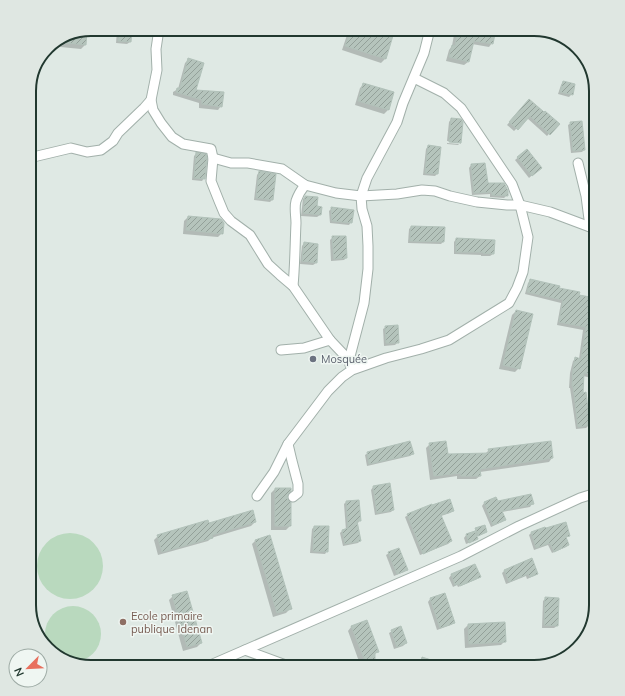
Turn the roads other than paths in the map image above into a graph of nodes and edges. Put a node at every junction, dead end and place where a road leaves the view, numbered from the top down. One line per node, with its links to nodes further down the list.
1 (158, 36): 4 (street)
2 (428, 36): 3 (street)
3 (414, 78): 9 (street); 10 (street)
4 (151, 100): 5 (street); 6 (street)
5 (36, 156)
6 (212, 158): 8 (street); 13 (street)
7 (578, 163): 11 (street)
8 (305, 185): 9 (street); 13 (street)
9 (360, 196): 10 (street); 16 (street)
10 (520, 205): 12 (street); 17 (street)
11 (589, 210)
12 (589, 227)
13 (293, 286): 14 (street)
14 (330, 340): 15 (street); 16 (street)
15 (281, 350)
16 (349, 360): 17 (street)
17 (352, 370): 18 (street)
18 (288, 444): 20 (street); 21 (street)
19 (589, 495): 22 (street)
20 (257, 496)
21 (293, 497)
22 (245, 650): 23 (street); 24 (street)
23 (222, 660)
24 (272, 660)

